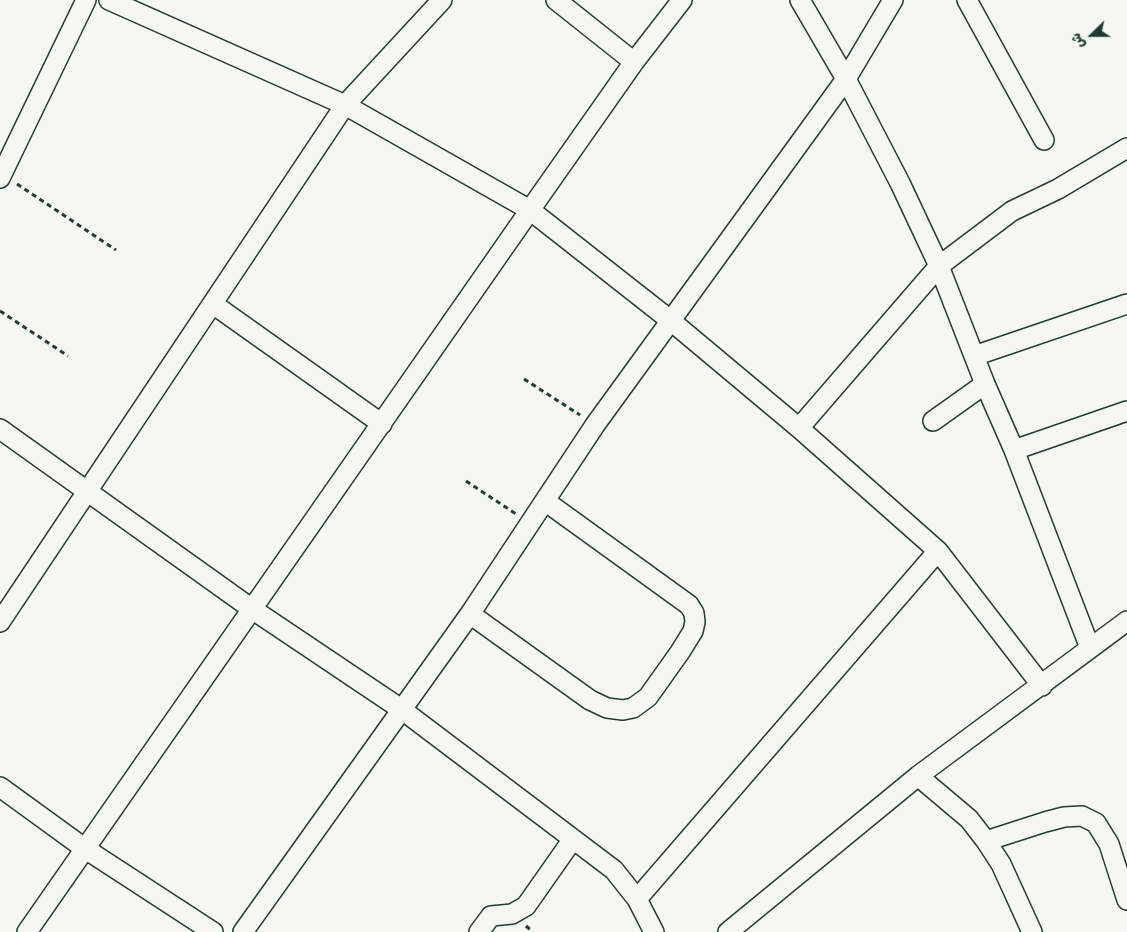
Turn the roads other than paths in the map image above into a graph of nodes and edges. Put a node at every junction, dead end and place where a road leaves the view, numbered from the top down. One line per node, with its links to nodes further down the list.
1 (86, 0): 14 (street)
2 (108, 0): 11 (street)
3 (442, 0): 11 (street)
4 (556, 0): 9 (street)
5 (682, 0): 9 (street)
6 (800, 0): 10 (street)
7 (892, 0): 10 (street)
8 (967, 0): 12 (street)
9 (634, 62): 15 (street)
10 (846, 79): 16 (street); 19 (street)
11 (345, 105): 15 (street); 17 (street)
12 (1044, 140)
13 (1127, 148): 16 (street)
14 (1, 176)
15 (530, 210): 19 (street); 24 (street)
16 (939, 266): 20 (street); 25 (street)
17 (213, 304): 24 (street); 28 (street)
18 (1127, 304): 20 (street)
19 (670, 320): 25 (street); 29 (street)
20 (974, 356): 21 (street)
21 (985, 384): 23 (street); 27 (street)
22 (1127, 410): 27 (street)
23 (933, 421)
24 (382, 424): 31 (street)
25 (799, 428): 30 (street)
26 (0, 429): 28 (street)
27 (1014, 450): 35 (street)
28 (87, 493): 31 (street); 34 (street)
29 (545, 502): 32 (street); 32 (street)
30 (938, 550): 36 (street); 43 (street)
31 (252, 608): 37 (street); 42 (street)
32 (470, 614): 37 (street)
33 (1127, 621): 35 (street)
34 (0, 622)
35 (1090, 648): 36 (street)
36 (1042, 686): 38 (street)
37 (401, 709): 40 (street); 47 (street)
38 (918, 776): 41 (street); 50 (street)
39 (0, 788): 42 (street)
40 (573, 839): 43 (street); 48 (street)
41 (986, 841): 44 (street); 51 (street)
42 (84, 848): 45 (street); 46 (street)
43 (637, 899): 49 (street)
44 (1127, 900)
45 (27, 932)
46 (213, 932)
47 (244, 932)
48 (479, 932)
49 (654, 932)
50 (728, 932)
51 (1032, 932)

